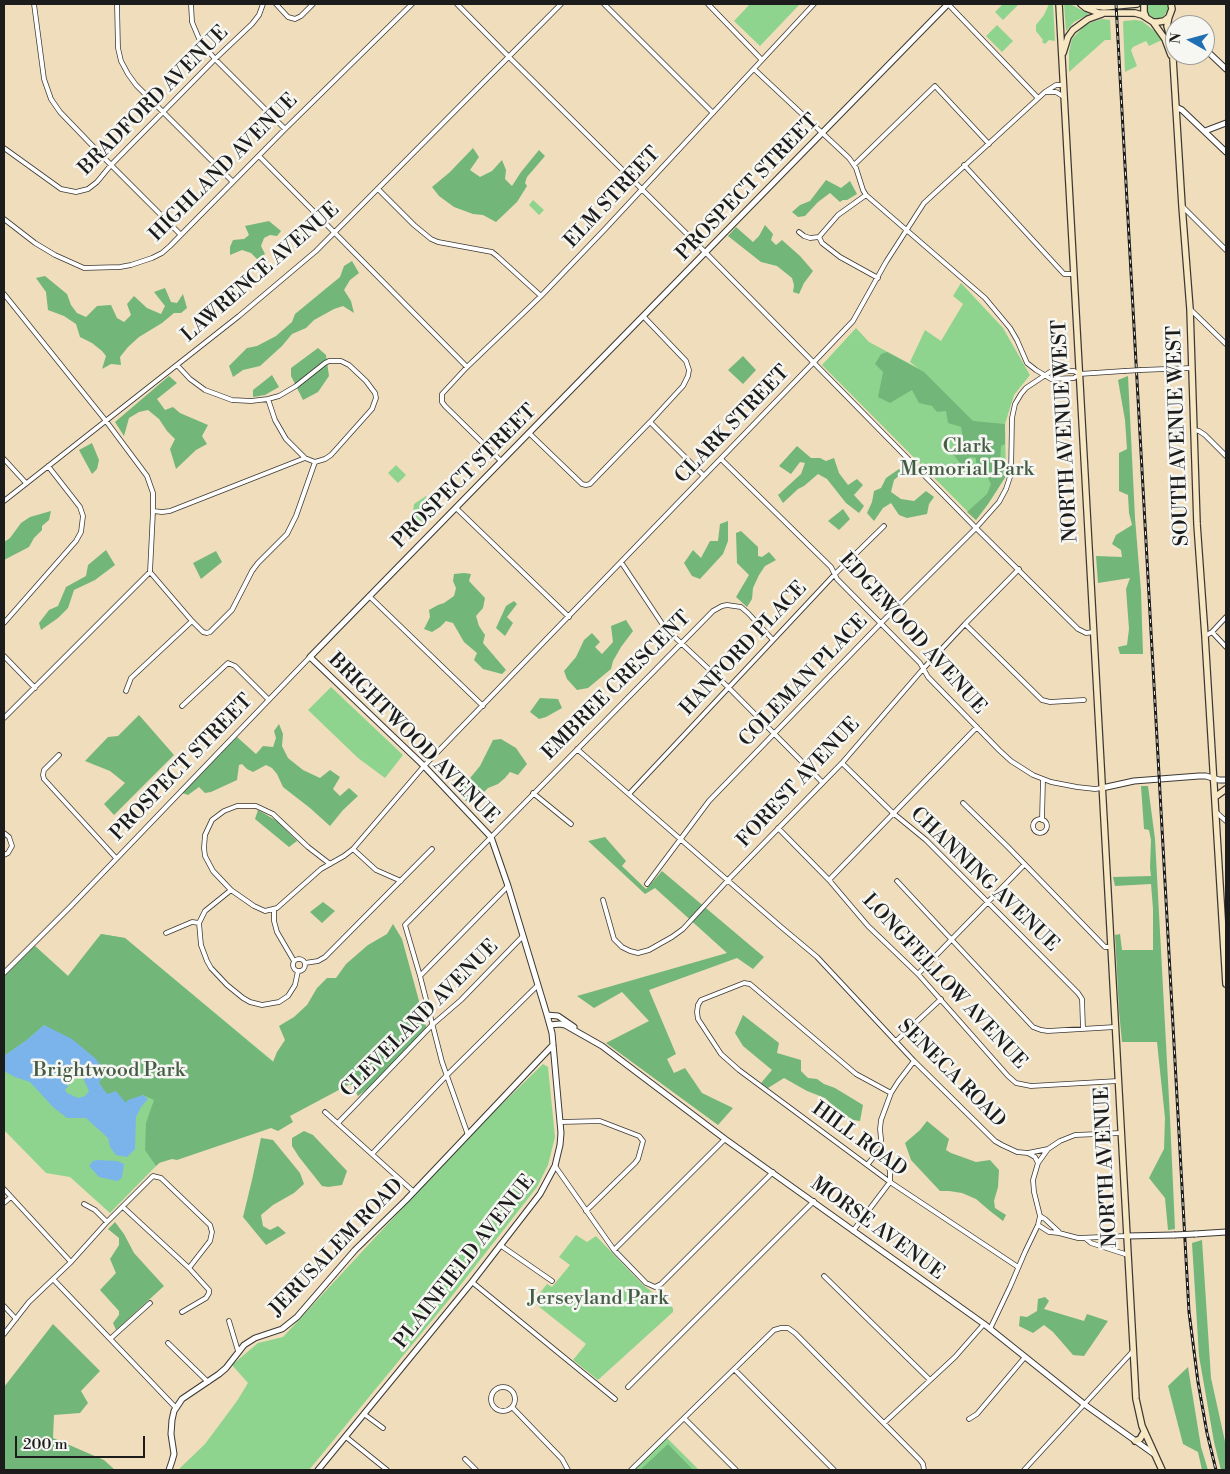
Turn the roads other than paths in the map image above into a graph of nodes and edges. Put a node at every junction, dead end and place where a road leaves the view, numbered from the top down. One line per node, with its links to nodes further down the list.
1 (34, 4): 45 (street)
2 (117, 4): 35 (street)
3 (191, 4): 24 (street)
4 (263, 4): 24 (street, BRADFORD AVENUE)
5 (276, 4): 6 (street)
6 (313, 4)
7 (412, 4): 38 (street, HIGHLAND AVENUE)
8 (457, 4): 22 (street)
9 (561, 4): 22 (street, LAWRENCE AVENUE)
10 (604, 4): 36 (street)
11 (708, 4): 26 (street)
12 (814, 4): 26 (street, ELM STREET)
13 (948, 4): 33 (street); 40 (street, PROSPECT STREET)
14 (1059, 4): 23 (main road, NORTH AVENUE WEST)
15 (1082, 4): 16 (main road); 18 (main road)
16 (1137, 4)
17 (1144, 4): 19 (main road, SOUTH AVENUE WEST)
18 (1105, 13): 19 (main road); 23 (main road)
19 (1150, 20): 20 (main road); 21 (main road, SOUTH AVENUE WEST)
20 (1165, 20)
21 (1165, 39)
22 (508, 56): 49 (street, LAWRENCE AVENUE); 50 (street)
23 (1062, 57): 30 (main road, NORTH AVENUE WEST)
24 (215, 59): 35 (street, BRADFORD AVENUE); 38 (street)
25 (1215, 59): 29 (street)
26 (762, 60): 28 (street, ELM STREET)
27 (1173, 65): 34 (main road, SOUTH AVENUE WEST)
28 (754, 69): 36 (street, ELM STREET); 40 (street)
29 (1226, 69)
30 (1064, 85): 31 (street, CLARK STREET); 32 (main road, NORTH AVENUE WEST)
31 (1045, 92): 32 (street); 33 (street, CLARK STREET)
32 (1064, 97): 61 (main road, NORTH AVENUE WEST)
33 (1038, 98): 41 (street, CLARK STREET)
34 (1176, 107): 39 (street); 52 (main road, SOUTH AVENUE WEST)
35 (163, 112): 45 (street, BRADFORD AVENUE); 48 (street)
36 (713, 113): 50 (street, ELM STREET)
37 (1226, 123): 39 (street)
38 (284, 129): 44 (street, HIGHLAND AVENUE)
39 (1205, 131): 43 (street)
40 (821, 133): 46 (street); 60 (street, PROSPECT STREET)
41 (989, 144): 46 (street); 47 (street, CLARK STREET)
42 (4, 148): 45 (street, BRADFORD AVENUE)
43 (1226, 152)
44 (259, 156): 48 (street, HIGHLAND AVENUE); 55 (street)
45 (111, 165): 57 (street)
46 (854, 165): 51 (street)
47 (964, 165): 54 (street, CLARK STREET); 61 (street)
48 (233, 182): 57 (street, HIGHLAND AVENUE)
49 (378, 189): 55 (street, LAWRENCE AVENUE); 64 (street)
50 (642, 189): 60 (street); 64 (street, ELM STREET)
51 (866, 194): 54 (street); 58 (street)
52 (1182, 206): 59 (street); 65 (main road, SOUTH AVENUE WEST)
53 (4, 220): 57 (street, HIGHLAND AVENUE)
54 (907, 229): 62 (street, CLARK STREET); 73 (street)
55 (335, 232): 69 (street, LAWRENCE AVENUE); 70 (street)
56 (799, 232): 58 (street)
57 (181, 235)
58 (819, 238): 62 (street)
59 (1226, 250)
60 (706, 253): 66 (street, PROSPECT STREET); 68 (street)
61 (1074, 274): 72 (main road, NORTH AVENUE WEST)
62 (878, 278): 68 (street, CLARK STREET)
63 (4, 294): 75 (street)
64 (541, 296): 70 (street, ELM STREET)
65 (1190, 309): 67 (street); 71 (main road, SOUTH AVENUE WEST)
66 (644, 317): 76 (street); 78 (street, PROSPECT STREET)
67 (1225, 340)
68 (813, 363): 82 (street, CLARK STREET); 92 (street)
69 (176, 365): 74 (street); 75 (street, LAWRENCE AVENUE)
70 (467, 367): 83 (street, ELM STREET)
71 (1192, 368): 72 (street, bridge); 77 (main road, SOUTH AVENUE WEST)
72 (1079, 374): 73 (street); 73 (street); 104 (main road, NORTH AVENUE WEST)
73 (1044, 376): 92 (street, COLEMAN PLACE)
74 (268, 399): 80 (street); 84 (street)
75 (106, 421): 85 (street, LAWRENCE AVENUE); 90 (street)
76 (650, 422): 78 (street); 86 (street)
77 (1194, 430): 79 (street); 106 (main road, SOUTH AVENUE WEST)
78 (529, 433): 83 (street, PROSPECT STREET)
79 (1226, 456)
80 (305, 458): 84 (street); 90 (street)
81 (4, 459): 87 (street)
82 (721, 459): 86 (street, CLARK STREET); 96 (street, EDGEWOOD AVENUE)
83 (501, 461): 89 (street, PROSPECT STREET)
84 (315, 462): 100 (street)
85 (48, 466): 87 (street, LAWRENCE AVENUE); 101 (street)
86 (704, 476): 93 (street, CLARK STREET)
87 (26, 483): 88 (street, LAWRENCE AVENUE)
88 (4, 501)
89 (456, 508): 97 (street, PROSPECT STREET); 98 (street)
90 (153, 511): 95 (street)
91 (884, 526): 96 (street, HANFORD PLACE)
92 (976, 528): 94 (street); 102 (street, COLEMAN PLACE)
93 (621, 562): 98 (street, CLARK STREET); 108 (street)
94 (1019, 569): 103 (street, FOREST AVENUE); 104 (street)
95 (150, 572): 100 (street); 113 (street)
96 (835, 574): 102 (street, EDGEWOOD AVENUE); 107 (street, HANFORD PLACE)
97 (369, 596): 111 (street, PROSPECT STREET); 119 (street)
98 (569, 617): 119 (street, CLARK STREET)
99 (1226, 617): 105 (street)
100 (192, 621): 115 (street)
101 (4, 623)
102 (881, 624): 112 (street, EDGEWOOD AVENUE); 122 (street, COLEMAN PLACE)
103 (965, 624): 112 (street, FOREST AVENUE); 117 (street)
104 (1094, 632): 131 (main road, NORTH AVENUE WEST)
105 (1212, 632): 106 (street); 109 (street)
106 (1206, 636): 127 (main road, SOUTH AVENUE WEST)
107 (774, 640): 108 (street, EMBREE CRESCENT); 114 (street, HANFORD PLACE)
108 (680, 642): 114 (street); 123 (street, EMBREE CRESCENT)
109 (1226, 647)
110 (4, 656): 113 (street)
111 (310, 658): 116 (street, PROSPECT STREET); 126 (street, BRIGHTWOOD AVENUE)
112 (924, 669): 121 (street, EDGEWOOD AVENUE); 125 (street, FOREST AVENUE)
113 (35, 688): 120 (street)
114 (729, 688): 122 (street); 134 (street, HANFORD PLACE)
115 (126, 691)
116 (269, 700): 118 (street); 150 (street, PROSPECT STREET)
117 (1084, 700)
118 (182, 706)
119 (483, 706): 126 (street, CLARK STREET)
120 (4, 718)
121 (977, 727): 128 (street, EDGEWOOD AVENUE); 138 (street)
122 (775, 734): 130 (street); 145 (street, COLEMAN PLACE)
123 (577, 749): 133 (street, EMBREE CRESCENT); 134 (street, SENECA ROAD)
124 (60, 755): 150 (street)
125 (842, 763): 130 (street, FOREST AVENUE); 138 (street, CHANNING AVENUE)
126 (424, 766): 144 (street, BRIGHTWOOD AVENUE); 146 (street, CLARK STREET)
127 (1214, 778): 129 (street); 131 (street); 135 (main road, SOUTH AVENUE WEST)
128 (1043, 779): 131 (street, EDGEWOOD AVENUE); 139 (street)
129 (1226, 780)
130 (822, 782): 142 (street, FOREST AVENUE)
131 (1102, 788): 149 (main road, NORTH AVENUE WEST)
132 (1226, 789): 135 (main road)
133 (533, 793): 141 (street); 144 (street, EMBREE CRESCENT)
134 (629, 794): 145 (street, SENECA ROAD)
135 (1216, 797): 137 (main road, SOUTH AVENUE WEST)
136 (962, 803): 152 (street)
137 (1216, 812): 140 (street); 159 (main road, SOUTH AVENUE WEST)
138 (893, 813): 154 (street); 163 (street, CHANNING AVENUE)
139 (1042, 820)
140 (1226, 821)
141 (571, 824)
142 (778, 828): 153 (street, FOREST AVENUE); 154 (street, LONGFELLOW AVENUE)
143 (4, 833): 148 (street)
144 (491, 837): 158 (street, BRIGHTWOOD AVENUE); 176 (street, EMBREE CRESCENT)
145 (681, 839): 153 (street, SENECA ROAD); 157 (street, COLEMAN PLACE)
146 (353, 849): 151 (street, CLARK STREET); 155 (street)
147 (432, 849): 155 (street)
148 (4, 855)
149 (1106, 857): 169 (main road, NORTH AVENUE)
150 (116, 858): 174 (street, PROSPECT STREET)
151 (330, 864): 160 (street); 164 (street, CLARK STREET)
152 (1024, 864): 163 (street); 169 (street)
153 (728, 880): 162 (street, FOREST AVENUE); 186 (street, SENECA ROAD)
154 (829, 880): 175 (street, LONGFELLOW AVENUE)
155 (401, 881): 172 (street)
156 (897, 881): 168 (street)
157 (647, 884)
158 (508, 886): 167 (street, BRIGHTWOOD AVENUE); 176 (street)
159 (1220, 886): 161 (street); 171 (main road, SOUTH AVENUE WEST)
160 (231, 890): 164 (street); 165 (street)
161 (1226, 891)
162 (603, 900)
163 (988, 902): 168 (street); 184 (street, CHANNING AVENUE)
164 (274, 910): 170 (street)
165 (199, 923): 166 (street); 173 (street)
166 (166, 933)
167 (523, 936): 178 (street, BRIGHTWOOD AVENUE); 181 (street, CLEVELAND AVENUE)
168 (952, 940): 175 (street); 184 (street)
169 (1111, 947): 183 (main road, NORTH AVENUE)
170 (294, 961): 172 (street); 173 (street)
171 (1226, 961): 177 (main road, SOUTH AVENUE WEST)
172 (305, 963): 173 (street)
173 (298, 971)
174 (4, 973)
175 (918, 974): 179 (street, LONGFELLOW AVENUE)
176 (420, 976): 181 (street)
177 (1226, 984)
178 (538, 985): 180 (street, BRIGHTWOOD AVENUE); 189 (street)
179 (940, 999): 186 (street); 190 (street, LONGFELLOW AVENUE)
180 (547, 1015): 182 (street, PLAINFIELD AVENUE); 185 (street, MORSE AVENUE)
181 (432, 1025): 189 (street); 194 (street, CLEVELAND AVENUE)
182 (550, 1025): 185 (street, MORSE AVENUE); 187 (street, PLAINFIELD AVENUE)
183 (1115, 1027): 184 (street); 190 (main road, NORTH AVENUE)
184 (1083, 1029)
185 (580, 1033): 197 (street, MORSE AVENUE)
186 (896, 1042): 188 (street, SENECA ROAD)
187 (553, 1046): 193 (street, PLAINFIELD AVENUE); 196 (street, JERUSALEM ROAD)
188 (914, 1061): 191 (street); 200 (street, SENECA ROAD)
189 (446, 1076): 196 (street); 201 (street)
190 (1118, 1081): 195 (main road, NORTH AVENUE)
191 (891, 1093): 199 (street); 203 (street, HILL ROAD)
192 (325, 1112): 194 (street)
193 (561, 1122): 204 (street, PLAINFIELD AVENUE); 214 (street)
194 (338, 1124): 201 (street)
195 (1121, 1133): 198 (street, SENECA ROAD); 221 (main road, NORTH AVENUE)
196 (468, 1135): 208 (street, JERUSALEM ROAD)
197 (725, 1139): 205 (street, MORSE AVENUE); 224 (street)
198 (1048, 1149): 200 (street, SENECA ROAD); 202 (street)
199 (882, 1150): 203 (street); 206 (street)
200 (1028, 1153): 202 (street)
201 (372, 1154): 208 (street)
202 (1038, 1162): 215 (street)
203 (867, 1164): 206 (street, HILL ROAD)
204 (555, 1166): 214 (street); 223 (street, PLAINFIELD AVENUE)
205 (773, 1172): 210 (street, MORSE AVENUE); 224 (street)
206 (890, 1182): 218 (street); 227 (street, HILL ROAD)
207 (4, 1189): 209 (street)
208 (414, 1192): 243 (street, JERUSALEM ROAD)
209 (11, 1197): 211 (street); 226 (street)
210 (814, 1201): 218 (street, MORSE AVENUE); 249 (street)
211 (4, 1203)
212 (84, 1204): 216 (street)
213 (123, 1207): 216 (street); 228 (street); 228 (street)
214 (586, 1211): 224 (street)
215 (1040, 1216): 217 (street); 220 (street)
216 (107, 1222): 226 (street)
217 (1038, 1225): 220 (street); 227 (street)
218 (853, 1231): 238 (street, MORSE AVENUE)
219 (1226, 1232): 221 (street, bridge)
220 (1059, 1233): 222 (street)
221 (1127, 1236): 222 (street); 225 (main road, NORTH AVENUE)
222 (1085, 1238): 225 (street)
223 (500, 1245): 231 (street); 232 (street, PLAINFIELD AVENUE)
224 (614, 1250)
225 (1128, 1255): 244 (main road, NORTH AVENUE)
226 (71, 1262): 230 (street)
227 (1018, 1267): 239 (street)
228 (189, 1268): 235 (street)
229 (824, 1276): 247 (street)
230 (53, 1279): 236 (street); 241 (street)
231 (552, 1281)
232 (472, 1282): 250 (street); 254 (street, PLAINFIELD AVENUE)
233 (150, 1303): 241 (street)
234 (4, 1306): 236 (street)
235 (182, 1312)
236 (16, 1319): 240 (street)
237 (229, 1321): 243 (street)
238 (984, 1324): 239 (street, MORSE AVENUE); 247 (street)
239 (990, 1329): 245 (street, MORSE AVENUE)
240 (4, 1334)
241 (110, 1339): 253 (street)
242 (168, 1344): 248 (street)
243 (238, 1351): 248 (street, JERUSALEM ROAD)
244 (1133, 1351): 251 (street); 259 (main road, NORTH AVENUE)
245 (1025, 1358): 251 (street, MORSE AVENUE); 256 (street)
246 (734, 1369): 255 (street); 257 (street); 264 (street)
247 (930, 1380): 257 (street)
248 (208, 1382): 253 (street, JERUSALEM ROAD)
249 (628, 1387)
250 (615, 1399)
251 (1084, 1404): 261 (street, MORSE AVENUE); 275 (street)
252 (512, 1407): 252 (street); 269 (street)
253 (176, 1408): 265 (street)
254 (364, 1414): 258 (street); 260 (street, PLAINFIELD AVENUE)
255 (684, 1418): 270 (street); 271 (street)
256 (969, 1419)
257 (884, 1423): 274 (street)
258 (383, 1428)
259 (1144, 1432): 261 (main road); 262 (main road, NORTH AVENUE)
260 (346, 1437): 266 (street, PLAINFIELD AVENUE); 267 (street)
261 (1135, 1441): 262 (street, MORSE AVENUE)
262 (1154, 1454): 276 (main road, NORTH AVENUE)
263 (465, 1459): 268 (street)
264 (830, 1466): 272 (street); 273 (street)
265 (168, 1470)
266 (318, 1470)
267 (387, 1470)
268 (476, 1470)
269 (568, 1470)
270 (631, 1470)
271 (736, 1470)
272 (825, 1470)
273 (834, 1470)
274 (924, 1470)
275 (1024, 1470)
276 (1162, 1470)

